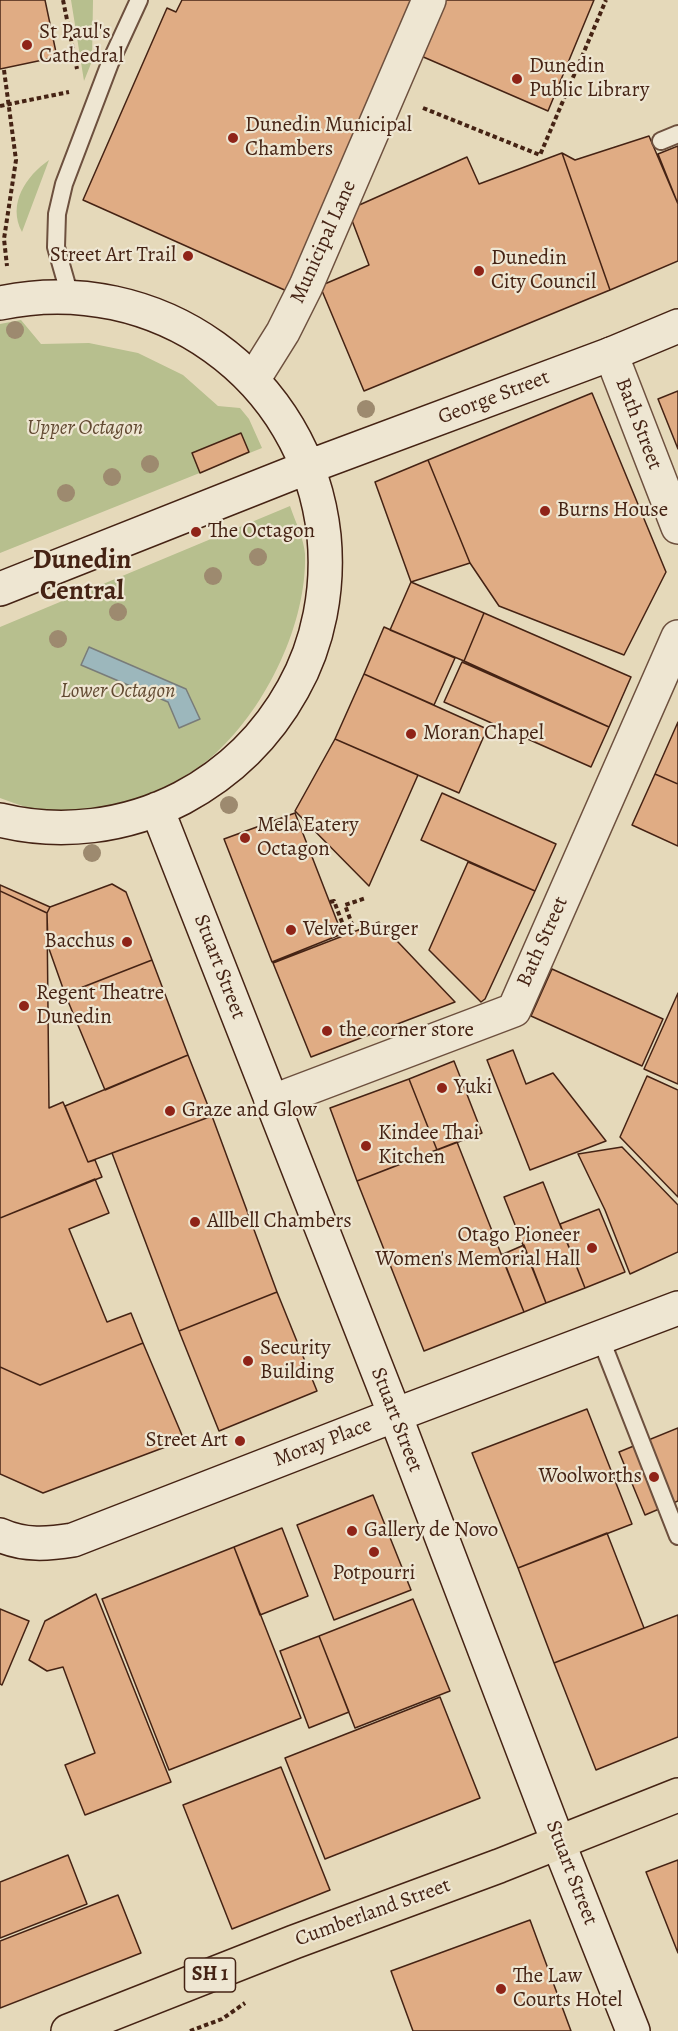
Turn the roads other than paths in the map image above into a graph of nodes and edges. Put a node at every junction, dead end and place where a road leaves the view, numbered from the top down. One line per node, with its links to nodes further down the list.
1 (139, 0): 5 (lane)
2 (429, 0): 9 (main road, Municipal Lane)
3 (678, 134): 4 (lane)
4 (661, 141)
5 (70, 297): 6 (main road); 9 (main road)
6 (6, 302)
7 (678, 326): 8 (main road, George Street)
8 (611, 354): 10 (main road, George Street); 11 (main road, Bath Street)
9 (253, 380): 10 (main road)
10 (308, 467): 12 (main road); 14 (main road)
11 (678, 527)
12 (0, 589)
13 (678, 637): 16 (main road, Bath Street)
14 (157, 809): 15 (main road); 16 (main road, Stuart Street)
15 (0, 820)
16 (271, 1102): 19 (main road, Stuart Street)
17 (678, 1308): 18 (main road, Moray Place)
18 (600, 1337): 19 (main road, Moray Place); 21 (lane)
19 (395, 1415): 20 (main road, Moray Place); 23 (main road, Stuart Street)
20 (0, 1535)
21 (678, 1536)
22 (678, 1795): 23 (highway, Cumberland Street / SH 1)
23 (558, 1842): 24 (highway, Cumberland Street / SH 1); 25 (main road, Stuart Street)
24 (68, 2031)
25 (633, 2031)

